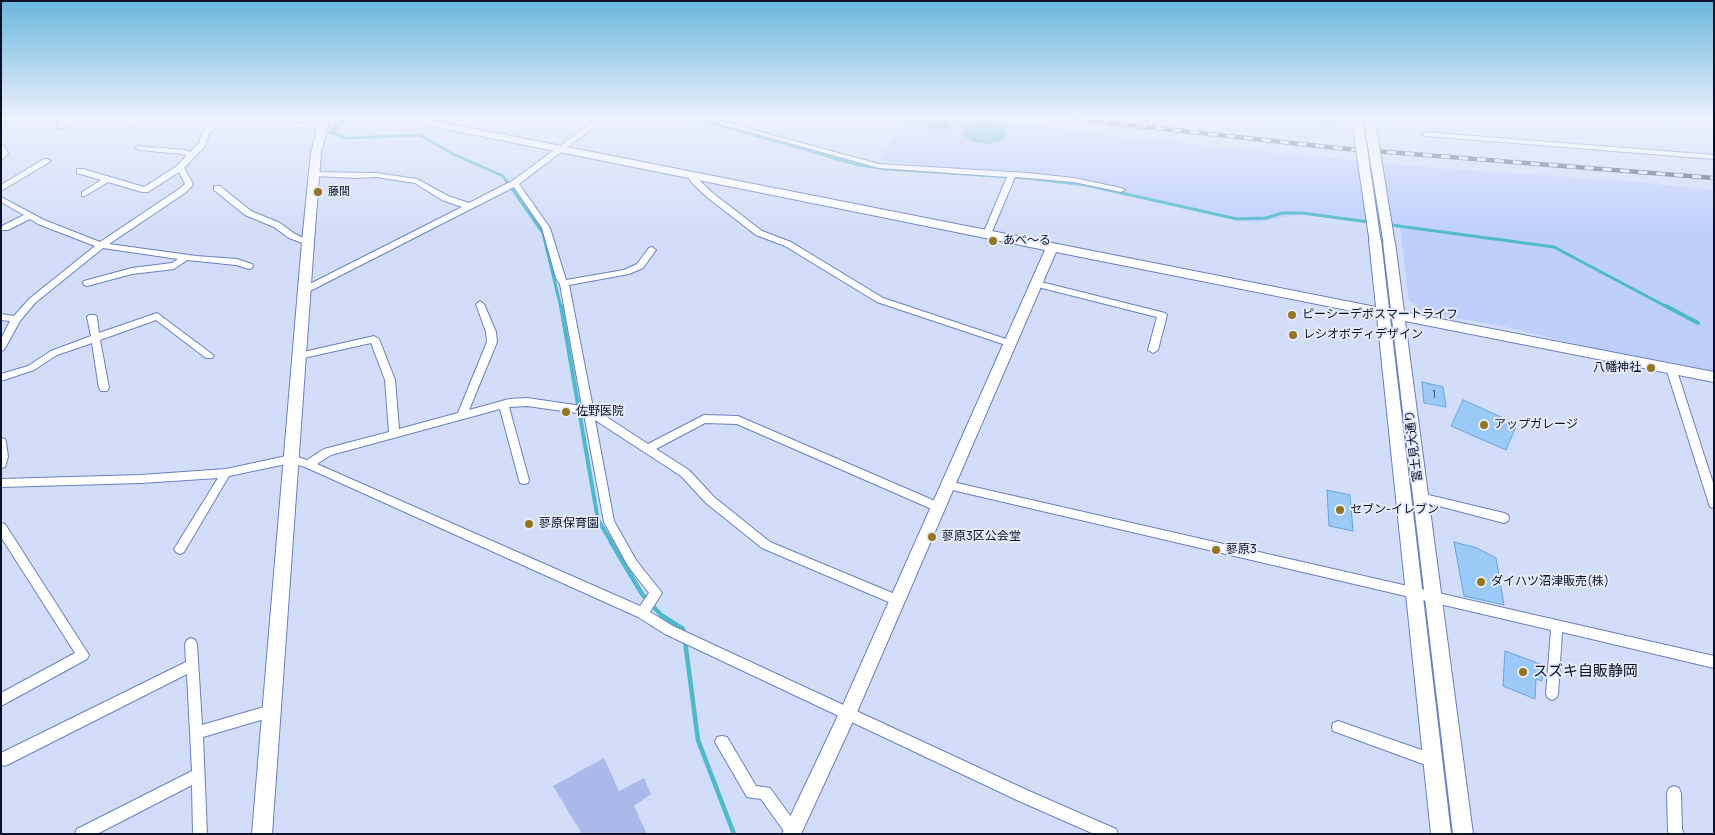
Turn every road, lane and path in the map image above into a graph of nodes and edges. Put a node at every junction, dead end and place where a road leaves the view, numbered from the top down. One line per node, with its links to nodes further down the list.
1 (191, 157): 9 (street)
2 (317, 157): 11 (street)
3 (549, 157): 15 (street)
4 (600, 157): 12 (street)
5 (846, 157): 13 (street)
6 (1364, 157): 25 (street, 富士見大通り, bridge)
7 (1373, 157): 25 (street, 富士見大通り, bridge)
8 (47, 161): 17 (street)
9 (180, 168): 14 (street); 27 (street)
10 (80, 171): 14 (street)
11 (314, 174): 21 (street); 26 (street)
12 (692, 175): 24 (street); 43 (street)
13 (1012, 175): 18 (street); 24 (street)
14 (107, 179): 19 (street)
15 (512, 185): 21 (street); 33 (street)
16 (217, 188): 26 (street)
17 (1, 189)
18 (1121, 190)
19 (85, 194)
20 (1, 199): 22 (street)
21 (468, 206): 35 (street)
22 (29, 216): 23 (street); 27 (street)
23 (6, 228)
24 (987, 234): 28 (street)
25 (1382, 241): 37 (street, 富士見大通り); 38 (street, 富士見大通り)
26 (308, 242): 35 (street)
27 (101, 245): 30 (street); 41 (street)
28 (1052, 248): 34 (street); 37 (street)
29 (652, 250): 33 (street)
30 (186, 257): 31 (street); 32 (street)
31 (249, 266)
32 (87, 283)
33 (564, 283): 53 (street)
34 (1037, 284): 43 (street); 45 (street)
35 (304, 290): 47 (street)
36 (480, 304): 54 (street)
37 (1382, 311): 38 (street); 72 (street, 富士見大通り)
38 (1399, 315): 48 (street); 66 (street, 富士見大通り)
39 (92, 317): 42 (street)
40 (1, 318): 41 (street)
41 (16, 320): 44 (street)
42 (96, 338): 46 (street); 50 (street); 51 (street)
43 (1009, 344): 65 (street)
44 (1, 348)
45 (1154, 350)
46 (209, 356)
47 (299, 356): 55 (street); 58 (street)
48 (1671, 368): 49 (street); 62 (street)
49 (1714, 377)
50 (1, 378)
51 (104, 388)
52 (504, 405): 53 (street); 54 (street); 63 (street)
53 (588, 412): 57 (street); 75 (street)
54 (461, 417): 55 (street)
55 (394, 435): 60 (street)
56 (1, 442): 59 (street)
57 (648, 449): 68 (street); 74 (street)
58 (291, 459): 60 (street); 61 (street); 82 (street)
59 (1, 464)
60 (308, 464): 75 (street)
61 (226, 473): 64 (street); 71 (street)
62 (1709, 475): 67 (street)
63 (524, 480)
64 (1, 483)
65 (948, 485): 68 (street); 72 (street)
66 (1420, 497): 69 (street); 73 (street, 富士見大通り)
67 (1714, 504)
68 (938, 507): 74 (street)
69 (1504, 518)
70 (1, 526): 81 (street)
71 (180, 549)
72 (1414, 592): 73 (street); 88 (street, 富士見大通り)
73 (1434, 597): 76 (street); 97 (street, 富士見大通り)
74 (898, 601): 83 (street)
75 (642, 613): 83 (street)
76 (1557, 625): 78 (street); 80 (street)
77 (191, 644): 79 (street)
78 (1714, 662)
79 (191, 666): 85 (street); 87 (street)
80 (1552, 694)
81 (1, 700)
82 (272, 711): 85 (street); 94 (street)
83 (848, 713): 91 (street); 95 (street)
84 (1338, 727): 88 (street)
85 (196, 733): 89 (street)
86 (722, 742): 91 (street)
87 (4, 759)
88 (1434, 762): 96 (street, 富士見大通り)
89 (199, 775): 92 (street); 93 (street)
90 (1674, 794): 98 (street)
91 (792, 832)
92 (82, 834)
93 (200, 834)
94 (262, 834)
95 (1111, 834)
96 (1441, 834)
97 (1463, 834)
98 (1677, 834)

